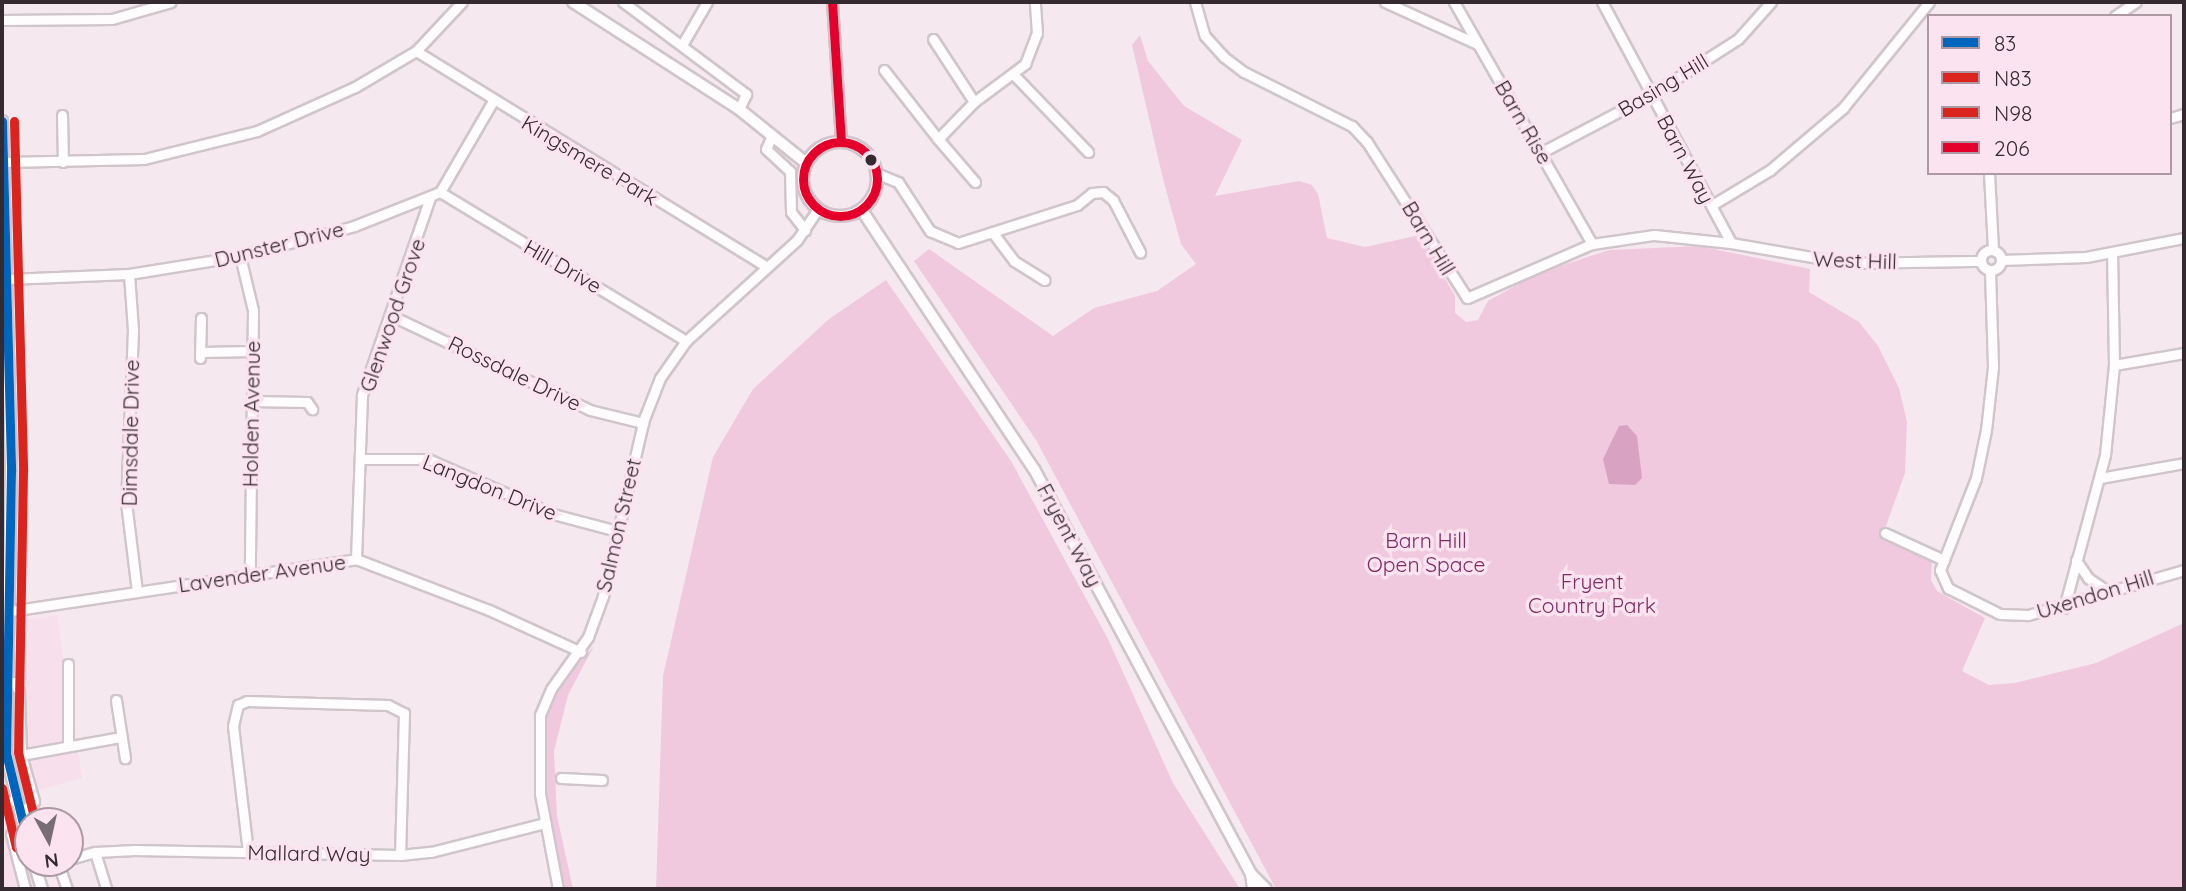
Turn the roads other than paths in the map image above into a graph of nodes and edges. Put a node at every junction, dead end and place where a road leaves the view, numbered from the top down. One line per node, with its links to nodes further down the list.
1 (171, 2): 16 (street)
2 (462, 2): 20 (street)
3 (573, 2): 26 (main road)
4 (622, 2): 19 (street)
5 (707, 2): 19 (street)
6 (832, 2): 31 (street)
7 (1035, 2): 22 (street)
8 (1195, 2): 50 (street, Barn Hill)
9 (1385, 2): 18 (street)
10 (1454, 2): 18 (street, Barn Rise)
11 (1602, 2): 23 (street, Barn Way)
12 (1771, 2): 23 (street, Basing Hill)
13 (1928, 2): 42 (street)
14 (2136, 2): 15 (street)
15 (2118, 14)
16 (2, 20)
17 (933, 39): 25 (street)
18 (1479, 44): 33 (street, Barn Rise)
19 (682, 45): 26 (street)
20 (416, 51): 24 (street, Kingsmere Park); 35 (street)
21 (884, 70): 30 (street)
22 (1014, 75): 25 (street); 32 (street)
23 (1651, 94): 33 (street, Basing Hill); 42 (street, Barn Way)
24 (493, 101): 40 (street); 57 (street, Kingsmere Park)
25 (974, 102): 30 (street)
26 (739, 109): 29 (main road)
27 (62, 115): 35 (street)
28 (2, 121): 34 (main road)
29 (772, 136): 36 (main road); 46 (street)
30 (938, 139): 39 (street)
31 (841, 141): 36 (main road); 37 (main road)
32 (1088, 152)
33 (1542, 152): 50 (street, Barn Rise)
34 (5, 162): 35 (street); 45 (main road)
35 (63, 162)
36 (805, 162): 43 (main road)
37 (878, 174): 44 (main road); 47 (street)
38 (1989, 175): 51 (street)
39 (975, 182)
40 (440, 192): 41 (street, Dunster Drive); 64 (street, Hill Drive)
41 (430, 197): 54 (street, Dunster Drive); 62 (street, Glenwood Grove)
42 (1712, 205): 49 (street, Barn Way)
43 (817, 210): 44 (main road); 46 (street, Salmon Street)
44 (863, 212): 106 (main road, Fryent Way)
45 (4, 218): 60 (main road)
46 (805, 230): 57 (street, Salmon Street)
47 (993, 233): 52 (street); 61 (street)
48 (2184, 238): 53 (street)
49 (1731, 243): 50 (street, Barn Hill); 56 (street, West Hill)
50 (1592, 244)
51 (1993, 250): 55 (street); 56 (street)
52 (1140, 252)
53 (2112, 253): 55 (street); 68 (street)
54 (240, 256): 59 (street, Dunster Drive); 66 (street, Holden Avenue)
55 (2002, 260): 58 (street)
56 (1981, 261): 58 (street)
57 (767, 267): 64 (street, Salmon Street)
58 (1990, 271): 79 (street)
59 (129, 274): 60 (street, Dunster Drive); 82 (street, Dimsdale Drive)
60 (8, 279): 65 (main road)
61 (1044, 280)
62 (390, 315): 71 (street, Rossdale Drive); 72 (street, Glenwood Grove)
63 (201, 318): 66 (street)
64 (686, 341): 71 (street, Salmon Street)
65 (6, 346): 85 (main road)
66 (252, 351): 69 (street, Holden Avenue)
67 (2184, 353): 68 (street)
68 (2114, 365): 74 (street)
69 (251, 401): 70 (street); 81 (street, Holden Avenue)
70 (312, 409)
71 (643, 423): 75 (street, Salmon Street)
72 (362, 459): 75 (street, Langdon Drive); 77 (street, Glenwood Grove)
73 (2184, 463): 74 (street)
74 (2100, 478): 78 (street)
75 (617, 531): 86 (street, Salmon Street)
76 (1885, 533): 79 (street)
77 (356, 559): 81 (street, Lavender Avenue); 86 (street, Lavender Avenue)
78 (2076, 560): 83 (street); 84 (street)
79 (1942, 565): 84 (street, Uxendon Hill)
80 (2184, 570): 83 (street, Uxendon Hill)
81 (250, 573): 82 (street, Lavender Avenue)
82 (137, 591): 85 (street, Lavender Avenue)
83 (2109, 593): 84 (street, Uxendon Hill)
84 (2064, 608)
85 (10, 611): 88 (main road)
86 (581, 652): 100 (street, Salmon Street)
87 (68, 664): 91 (street)
88 (7, 682): 92 (street); 96 (main road)
89 (116, 700): 90 (street)
90 (121, 737): 91 (street); 93 (street)
91 (68, 746): 92 (street)
92 (21, 755): 99 (street)
93 (125, 758)
94 (561, 778): 95 (street)
95 (603, 780)
96 (14, 800): 97 (street); 98 (main road)
97 (2, 803)
98 (17, 807)
99 (28, 807)
100 (545, 823): 105 (street, Mallard Way); 109 (street, Salmon Street)
101 (11, 834): 107 (street)
102 (94, 852): 103 (street, Mallard Way); 104 (street, Mallard Way); 108 (street)
103 (248, 852): 105 (street, Mallard Way); 105 (street)
104 (84, 855)
105 (400, 855)
106 (1251, 874): 110 (main road, Fryent Way); 111 (main road, Fryent Way)
107 (25, 889)
108 (106, 889)
109 (558, 889)
110 (1253, 889)
111 (1266, 889)

